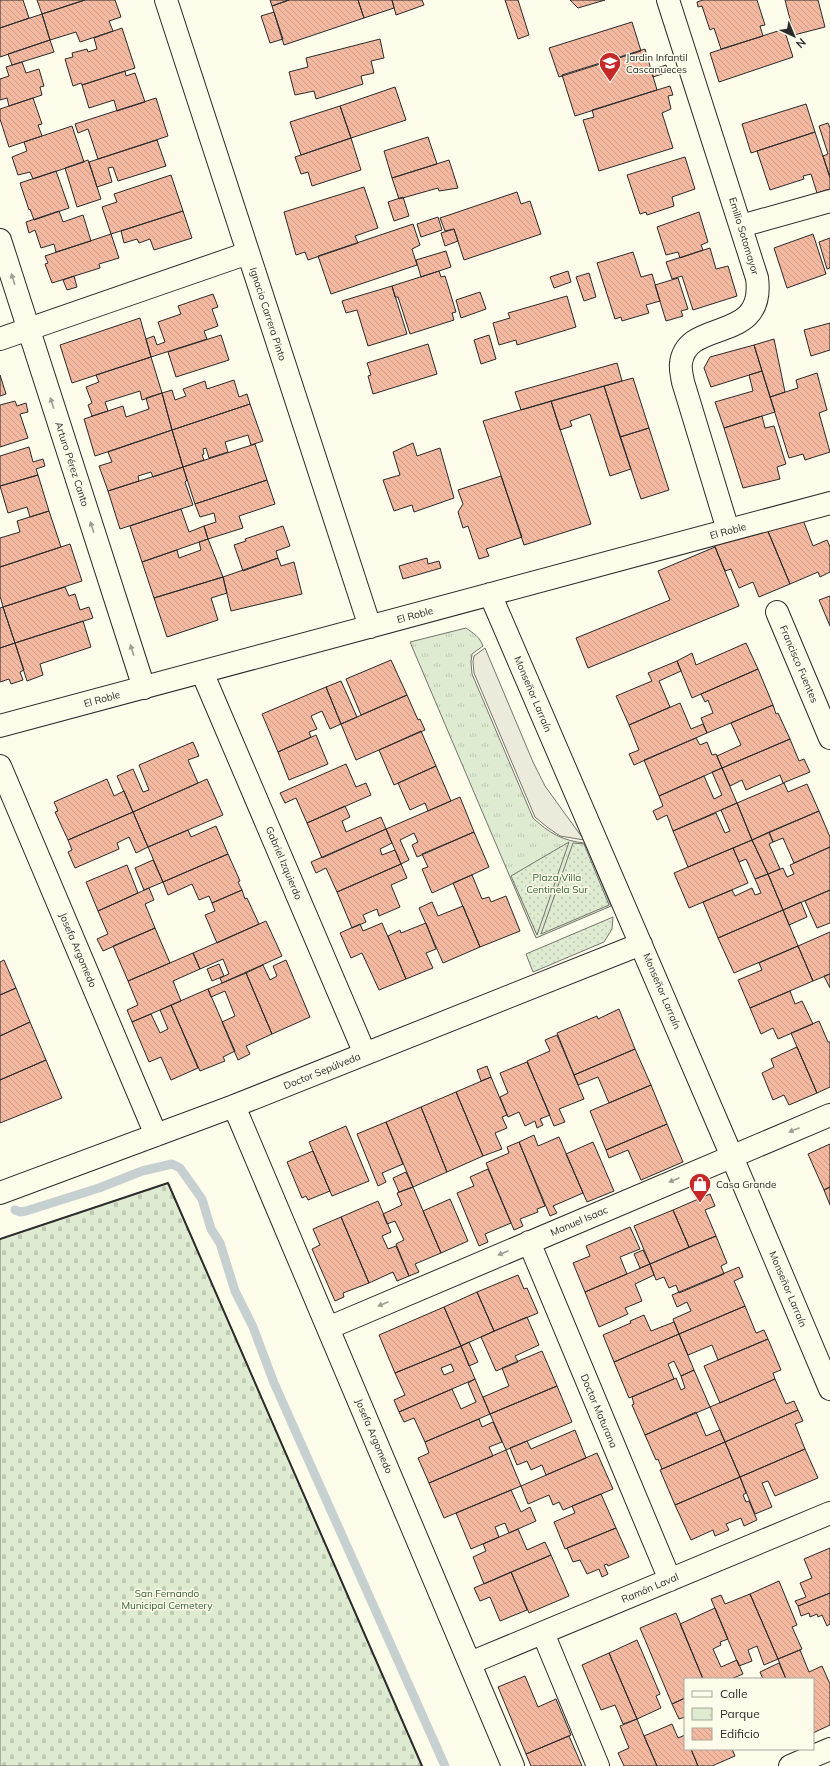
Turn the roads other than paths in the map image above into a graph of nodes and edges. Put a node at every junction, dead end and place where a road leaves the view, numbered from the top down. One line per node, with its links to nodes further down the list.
1 (166, 0): 6 (street, Ignacio Carrera Pinto)
2 (668, 0): 4 (street, Emilio Sotomayor)
3 (830, 202): 4 (street)
4 (741, 226): 10 (street, Emilio Sotomayor)
5 (0, 240): 7 (street, Arturo Pérez Canto, one-way to 5)
6 (248, 253): 7 (street); 13 (street, Ignacio Carrera Pinto)
7 (29, 330): 8 (street); 15 (street, Arturo Pérez Canto, one-way to 7)
8 (0, 339)
9 (830, 503): 10 (street, El Roble)
10 (728, 530): 11 (street, El Roble)
11 (490, 594): 13 (street, El Roble); 19 (street, Monseñor Larraín)
12 (777, 612): 17 (street, Francisco Fuentes)
13 (370, 627): 14 (street, El Roble)
14 (202, 672): 15 (street, El Roble); 20 (street, Gabriel Izquierdo)
15 (144, 688): 16 (street, El Roble)
16 (0, 726)
17 (830, 738)
18 (0, 766): 23 (street, Josefa Argomedo)
19 (641, 944): 20 (street, Doctor Sepúlveda); 24 (street, Monseñor Larraín)
20 (365, 1054): 21 (street, Doctor Sepúlveda)
21 (234, 1106): 23 (street, Doctor Sepúlveda); 27 (street, Josefa Argomedo)
22 (830, 1115): 24 (street, Manuel Isaac, one-way to 24)
23 (156, 1135): 25 (street, Doctor Sepúlveda)
24 (732, 1156): 26 (street, Manuel Isaac, one-way to 26); 28 (street, Monseñor Larraín)
25 (0, 1193)
26 (529, 1242): 27 (street, Manuel Isaac, one-way to 27); 30 (street, Doctor Maturana)
27 (328, 1328): 32 (street, Josefa Argomedo)
28 (830, 1389)
29 (830, 1513): 30 (street, Ramón Laval)
30 (670, 1580): 31 (street, Ramón Laval)
31 (543, 1633): 32 (street, Ramón Laval); 35 (street)
32 (470, 1663): 34 (street, Josefa Argomedo)
33 (830, 1749): 36 (street)
34 (513, 1766)
35 (598, 1766)
36 (790, 1766)

